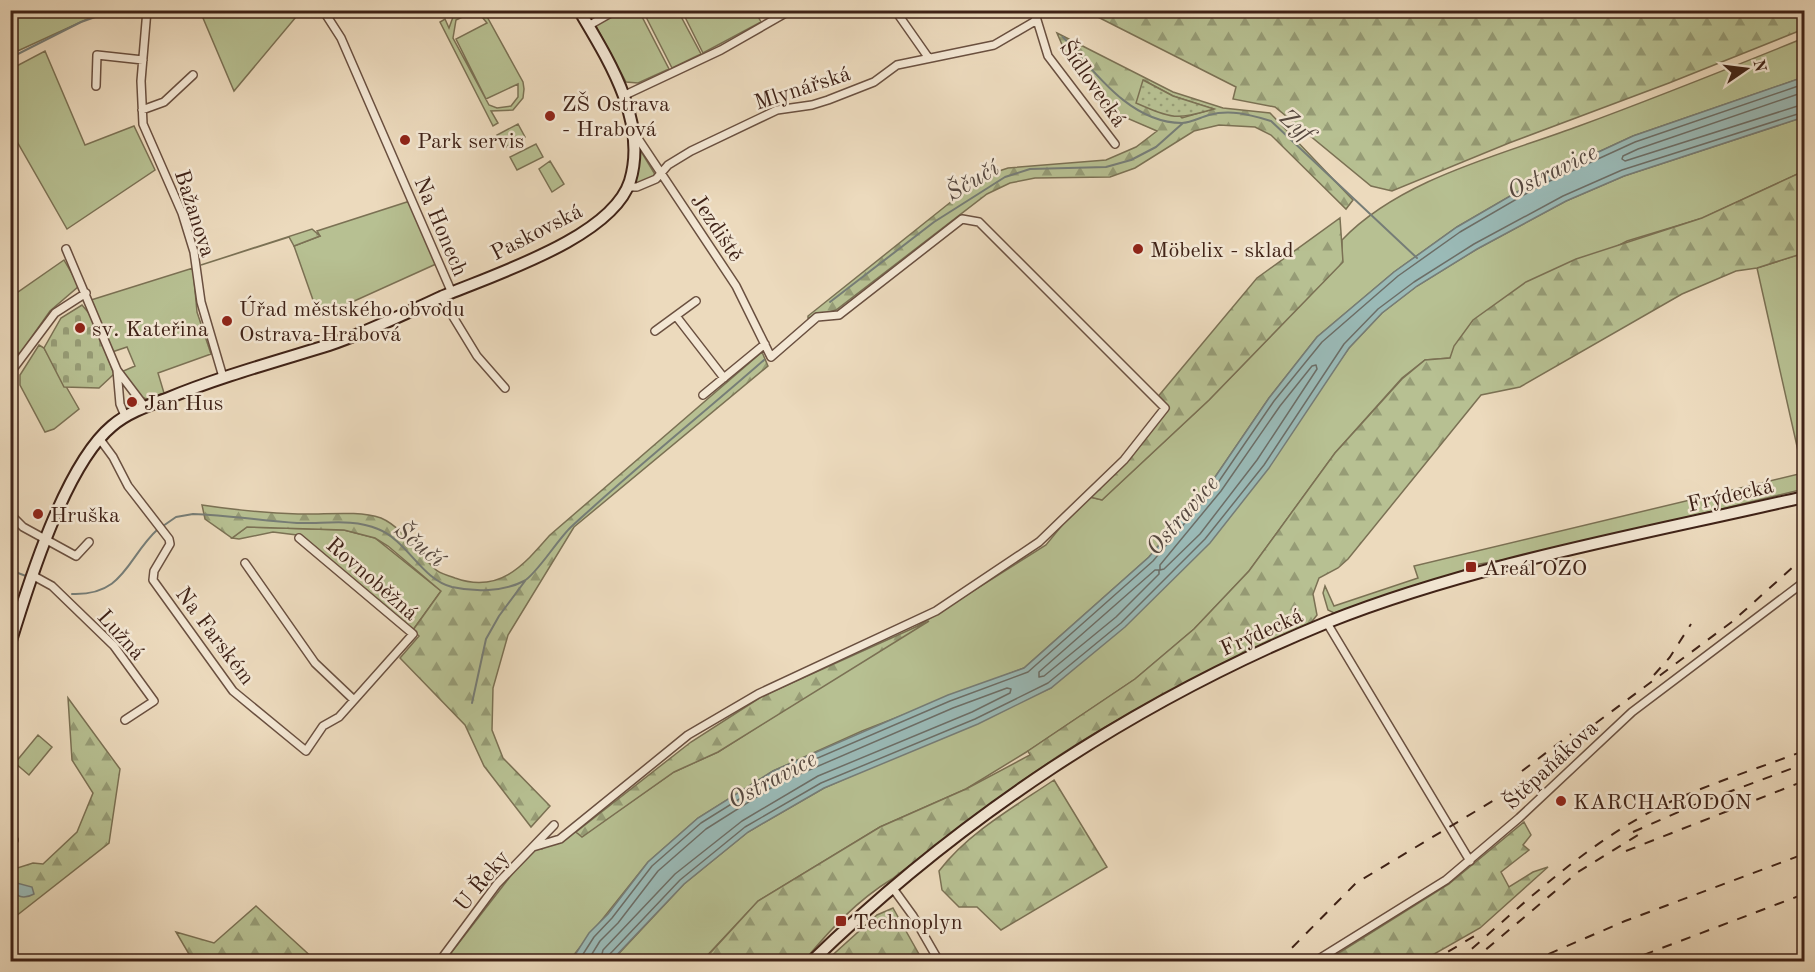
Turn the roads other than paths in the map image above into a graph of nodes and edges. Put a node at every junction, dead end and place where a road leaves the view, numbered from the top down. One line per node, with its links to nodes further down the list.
1 (147, 10): 11 (street, Bažanova)
2 (323, 10): 22 (street, Na Honech)
3 (579, 10): 9 (main road, Paskovská)
4 (616, 10): 9 (street)
5 (791, 10): 14 (street)
6 (895, 10): 10 (street)
7 (1031, 10): 8 (street, Šídlovecká)
8 (1037, 20): 10 (street, Mlynářská); 17 (street, Šídlovecká)
9 (588, 26): 14 (main road, Paskovská)
10 (927, 57): 18 (street, Mlynářská)
11 (143, 60): 13 (street); 15 (street, Bažanova)
12 (193, 75): 15 (street)
13 (96, 86)
14 (623, 96): 16 (main road, Paskovská)
15 (142, 110): 29 (street, Bažanova)
16 (632, 138): 18 (street, Jezdiště); 19 (main road, Paskovská)
17 (1115, 144)
18 (662, 173): 19 (street, Mlynářská); 26 (street, Jezdiště)
19 (627, 187): 22 (main road, Paskovská)
20 (66, 249): 21 (street)
21 (86, 293): 27 (street); 28 (street)
22 (446, 295): 29 (main road, Paskovská); 31 (street)
23 (696, 301): 24 (street)
24 (676, 316): 25 (street); 30 (street)
25 (655, 331)
26 (765, 344): 30 (street); 50 (street, Jezdiště)
27 (117, 370): 33 (street); 34 (street)
28 (10, 373)
29 (223, 377): 33 (main road, Paskovská)
30 (724, 378): 32 (street)
31 (505, 388)
32 (703, 396)
33 (145, 407): 34 (main road, Paskovská)
34 (125, 416): 35 (main road, Paskovská)
35 (99, 438): 38 (main road, Paskovská); 47 (street, Na Farském)
36 (1804, 497): 45 (main road, Frýdecká)
37 (10, 514): 38 (street)
38 (47, 538): 40 (street); 42 (main road, Paskovská)
39 (299, 538): 47 (street, Rovnoběžná)
40 (90, 542)
41 (245, 563): 47 (street)
42 (32, 575): 44 (main road, Paskovská); 48 (street, Lužná)
43 (1804, 582): 51 (street, Štěpaňákova)
44 (15, 609): 46 (main road, Paskovská)
45 (1327, 623): 51 (street); 52 (main road, Frýdecká)
46 (10, 644)
47 (354, 700)
48 (125, 720)
49 (554, 825): 50 (street, U Řeky)
50 (533, 847): 54 (street, U Řeky)
51 (1470, 861): 57 (street, Štěpaňákova)
52 (892, 887): 53 (street); 55 (main road, Frýdecká)
53 (937, 959): 56 (street)
54 (439, 962)
55 (811, 962)
56 (928, 962)
57 (1314, 962)

